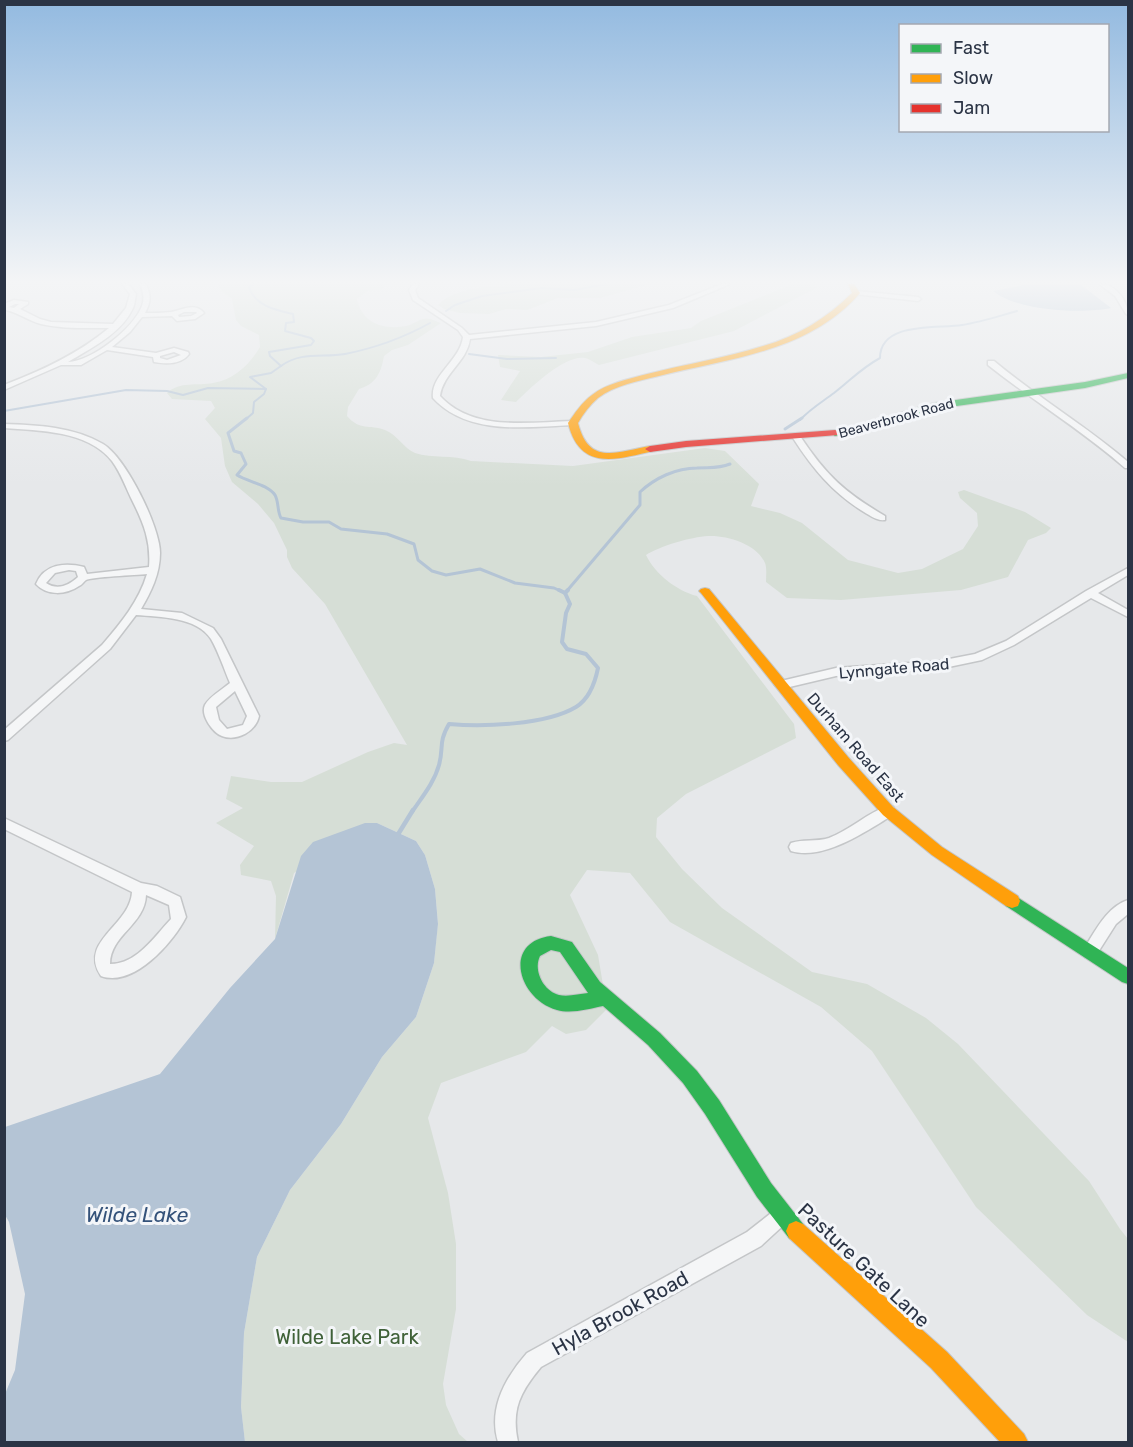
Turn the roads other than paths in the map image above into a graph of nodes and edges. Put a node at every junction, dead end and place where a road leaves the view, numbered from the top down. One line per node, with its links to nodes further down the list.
1 (80, 352): 8 (street)
2 (99, 352): 8 (street)
3 (131, 352): 6 (street)
4 (465, 352): 14 (street)
5 (751, 352): 14 (street)
6 (156, 355)
7 (991, 363): 13 (street)
8 (60, 364): 11 (street)
9 (1128, 376): 13 (street, Beaverbrook Road)
10 (4, 379): 11 (street)
11 (16, 384): 12 (street)
12 (4, 388)
13 (1029, 393): 16 (street, Beaverbrook Road); 17 (street)
14 (573, 423): 16 (street, Beaverbrook Road)
15 (4, 426): 19 (street)
16 (797, 438): 18 (street)
17 (1128, 466)
18 (882, 518)
19 (152, 570): 21 (street); 24 (street)
20 (1128, 571): 23 (street, Lynngate Road)
21 (83, 577)
22 (705, 591): 27 (street, Durham Road East)
23 (1090, 593): 25 (street); 27 (street, Lynngate Road)
24 (134, 612): 26 (street); 28 (street)
25 (1128, 614)
26 (236, 684)
27 (781, 685): 29 (street, Durham Road East)
28 (4, 737)
29 (888, 811): 31 (street); 34 (street, Durham Road East)
30 (4, 823): 32 (street)
31 (796, 848)
32 (139, 889): 32 (street)
33 (1128, 906): 34 (street)
34 (1090, 952): 35 (street, Durham Road East)
35 (1128, 977)
36 (605, 998): 36 (street, Pasture Gate Lane); 37 (street, Pasture Gate Lane)
37 (781, 1216): 38 (street, Hyla Brook Road); 39 (street, Pasture Gate Lane)
38 (508, 1443)
39 (1016, 1443)

